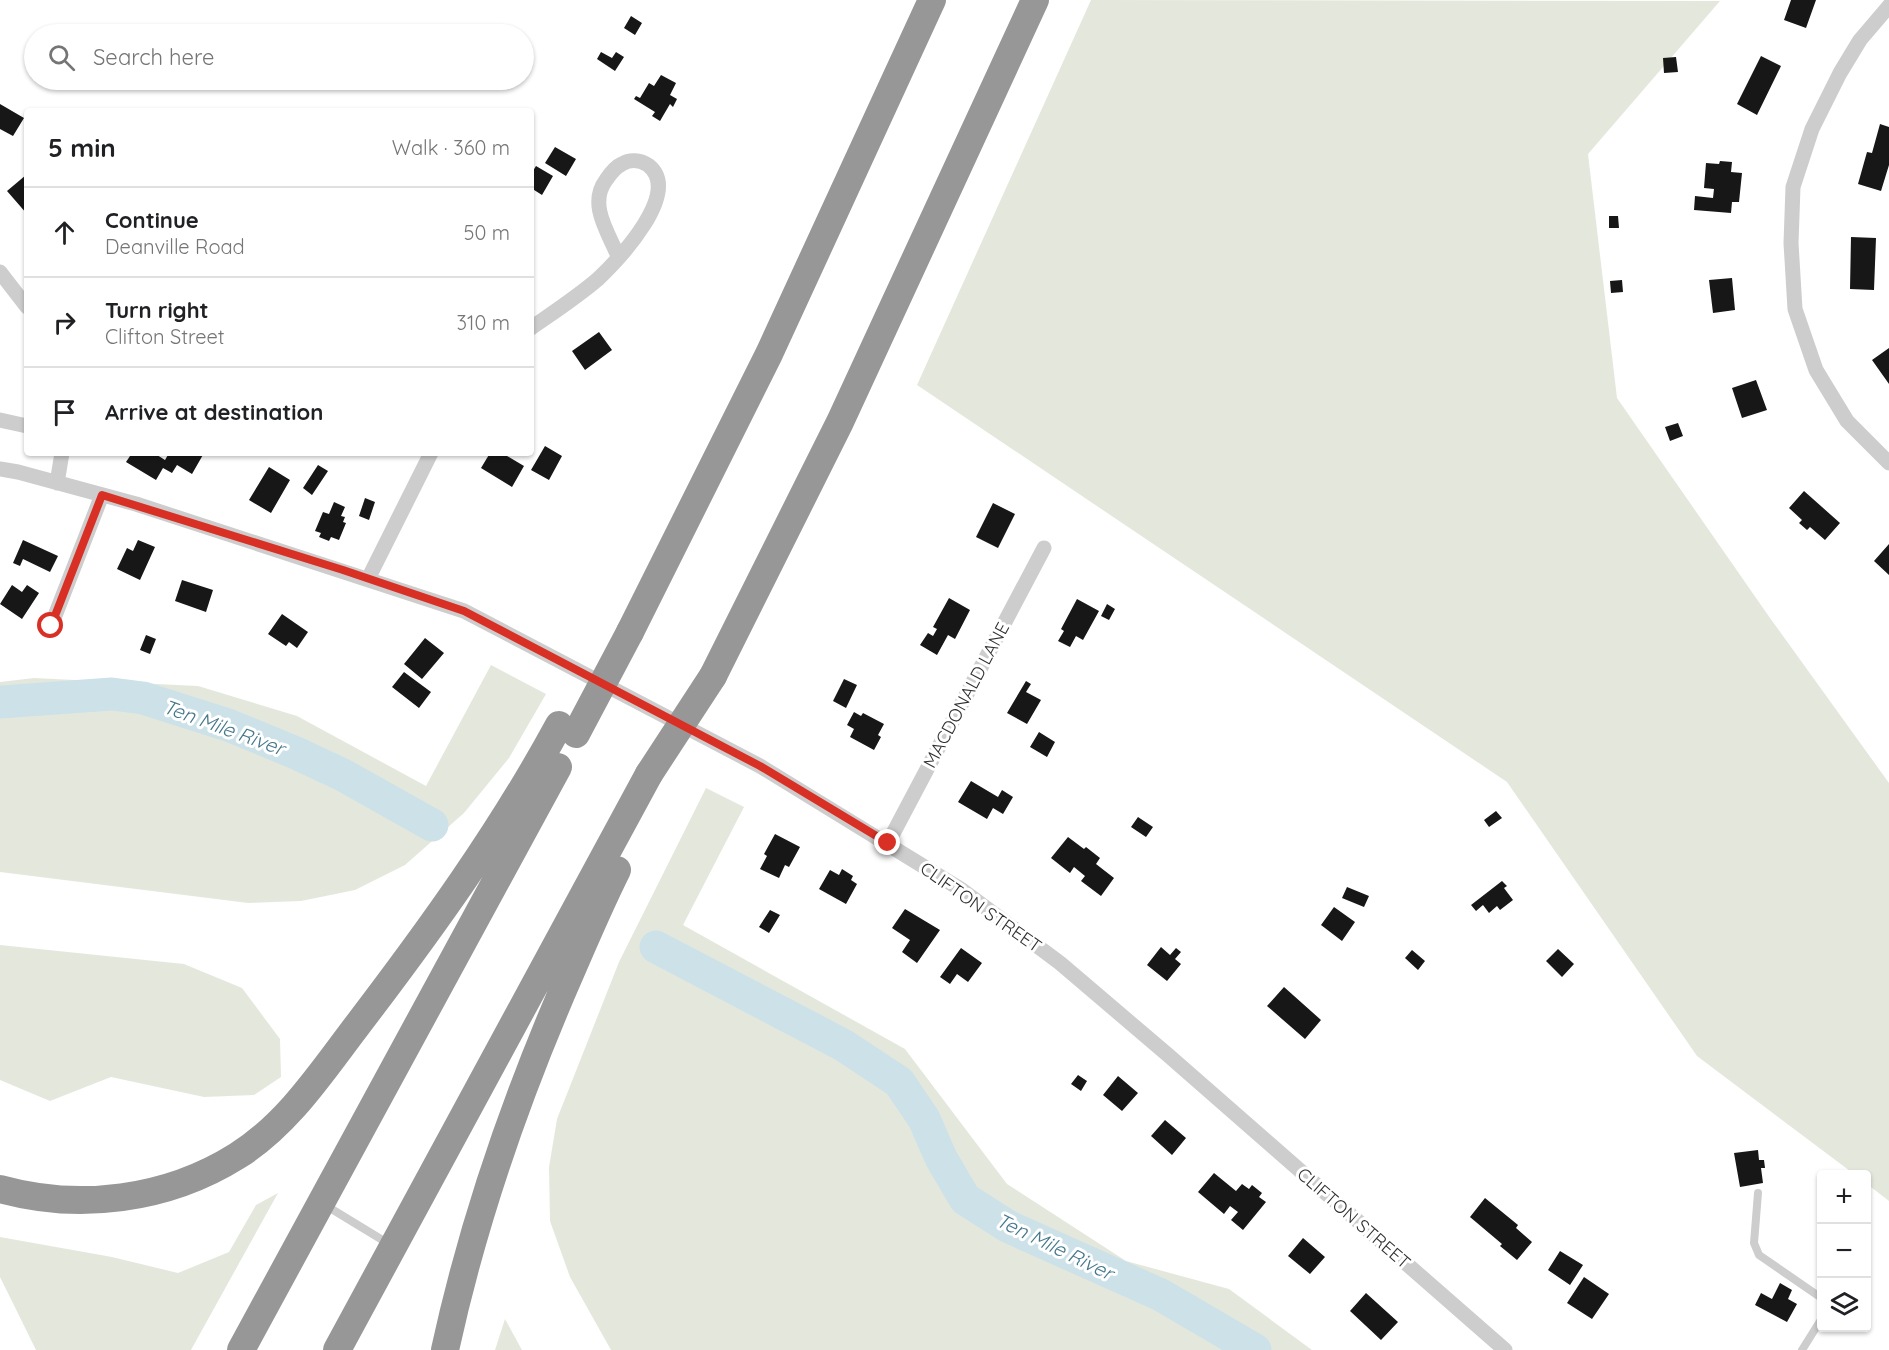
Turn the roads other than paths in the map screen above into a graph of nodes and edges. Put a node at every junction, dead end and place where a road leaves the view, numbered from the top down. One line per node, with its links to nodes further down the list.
1 (921, 0): 20 (highway)
2 (932, 0): 20 (highway)
3 (1035, 0): 22 (highway, bridge)
4 (1889, 6): 13 (street)
5 (618, 256): 5 (street); 8 (street)
6 (0, 272): 7 (street)
7 (24, 299)
8 (534, 326)
9 (0, 420): 10 (street)
10 (24, 425)
11 (62, 456): 15 (street)
12 (430, 456): 18 (street)
13 (1889, 462)
14 (0, 469): 15 (street, CLIFTON STREET)
15 (57, 483): 16 (street, CLIFTON STREET)
16 (102, 495): 18 (street, CLIFTON STREET); 19 (street)
17 (1044, 548): 23 (street, MACDONALD LANE)
18 (368, 579): 23 (street, CLIFTON STREET)
19 (51, 626)
20 (622, 627): 21 (highway)
21 (567, 730): 24 (highway); 26 (highway)
22 (656, 777): 27 (highway); 32 (highway)
23 (888, 843): 33 (street, CLIFTON STREET)
24 (0, 1189)
25 (1758, 1193): 28 (lane)
26 (322, 1202): 27 (lane); 30 (highway)
27 (393, 1246): 31 (highway)
28 (1817, 1295)
29 (1817, 1325): 34 (lane)
30 (241, 1350)
31 (337, 1350)
32 (445, 1350)
33 (1505, 1350)
34 (1802, 1350)

